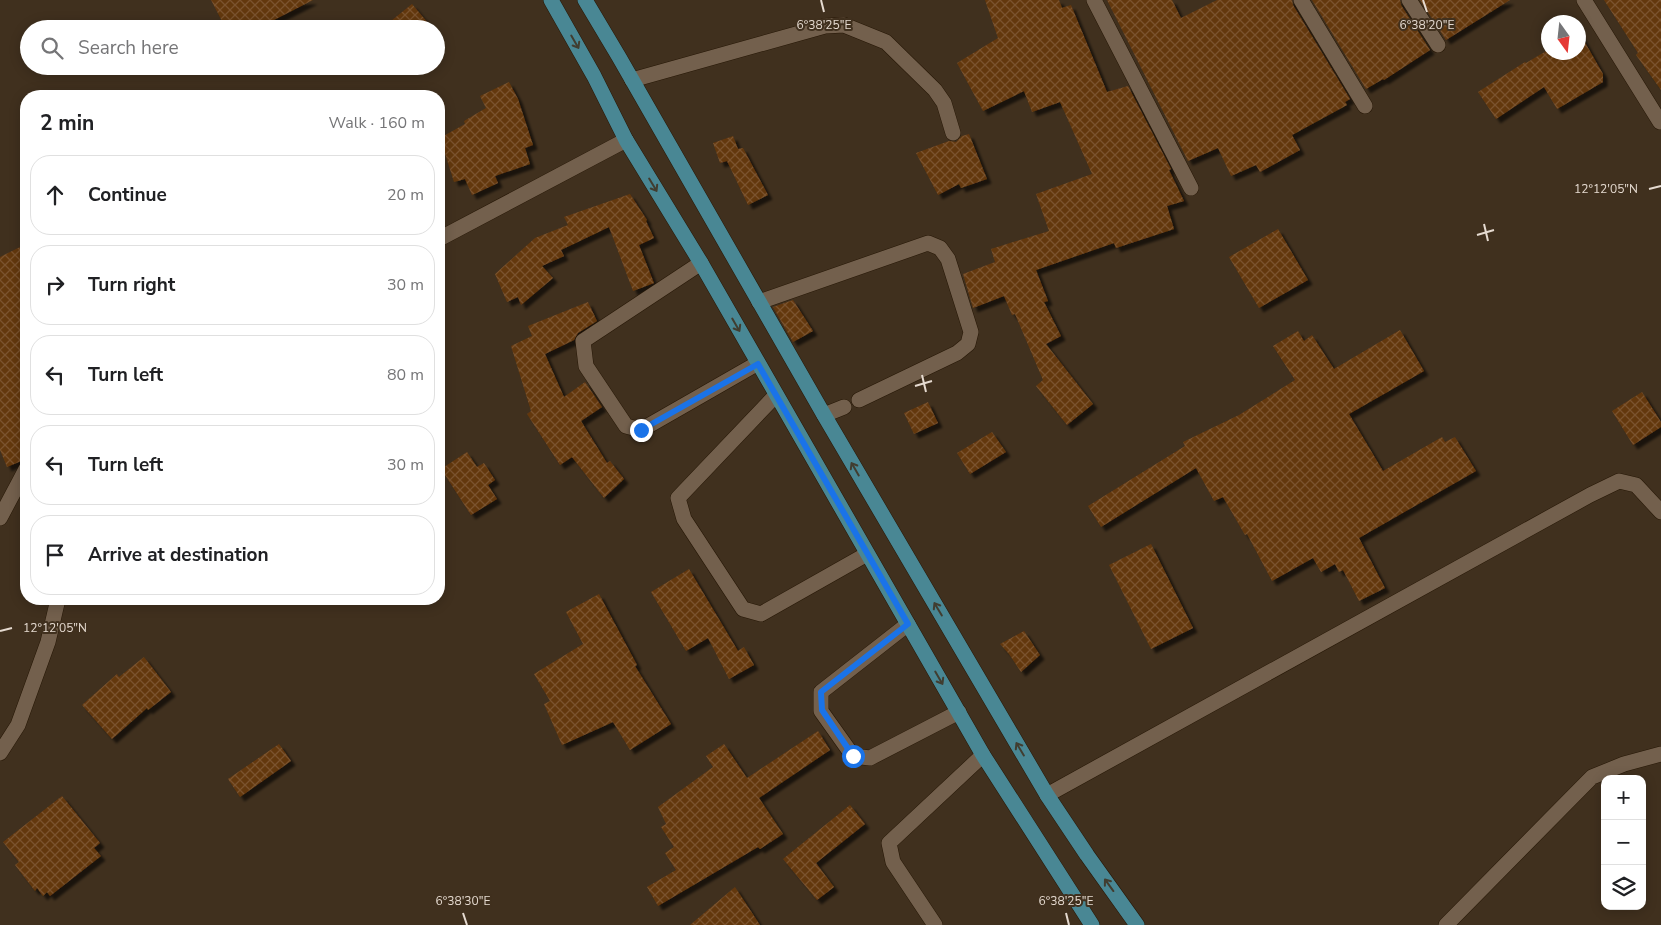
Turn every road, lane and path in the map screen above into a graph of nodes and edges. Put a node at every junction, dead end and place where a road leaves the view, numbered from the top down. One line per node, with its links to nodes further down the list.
1 (551, 0): 12 (main road, one-way to 12)
2 (585, 0): 8 (main road)
3 (1094, 0): 13 (street)
4 (1301, 0): 9 (street)
5 (1409, 0): 7 (street)
6 (1584, 0): 10 (street)
7 (1438, 45)
8 (632, 80): 11 (street); 16 (main road)
9 (1365, 106)
10 (1660, 122)
11 (953, 133)
12 (626, 140): 14 (street); 15 (main road, one-way to 15)
13 (1191, 188)
14 (445, 235)
15 (701, 263): 17 (main road, one-way to 17); 17 (street)
16 (759, 302): 19 (street); 21 (main road)
17 (758, 364): 18 (main road)
18 (776, 395): 25 (main road); 25 (street)
19 (859, 400)
20 (844, 407): 21 (street)
21 (824, 415): 32 (main road, one-way to 21)
22 (20, 480): 24 (street)
23 (1661, 512): 32 (street)
24 (0, 518)
25 (868, 554): 27 (main road)
26 (57, 605): 29 (street)
27 (908, 624): 28 (main road, one-way to 28); 28 (street)
28 (958, 712): 31 (main road)
29 (0, 753)
30 (1661, 754): 36 (street)
31 (983, 755): 33 (main road); 34 (street)
32 (1047, 795): 35 (main road, one-way to 32)
33 (1087, 924)
34 (935, 925)
35 (1137, 925)
36 (1446, 925)

